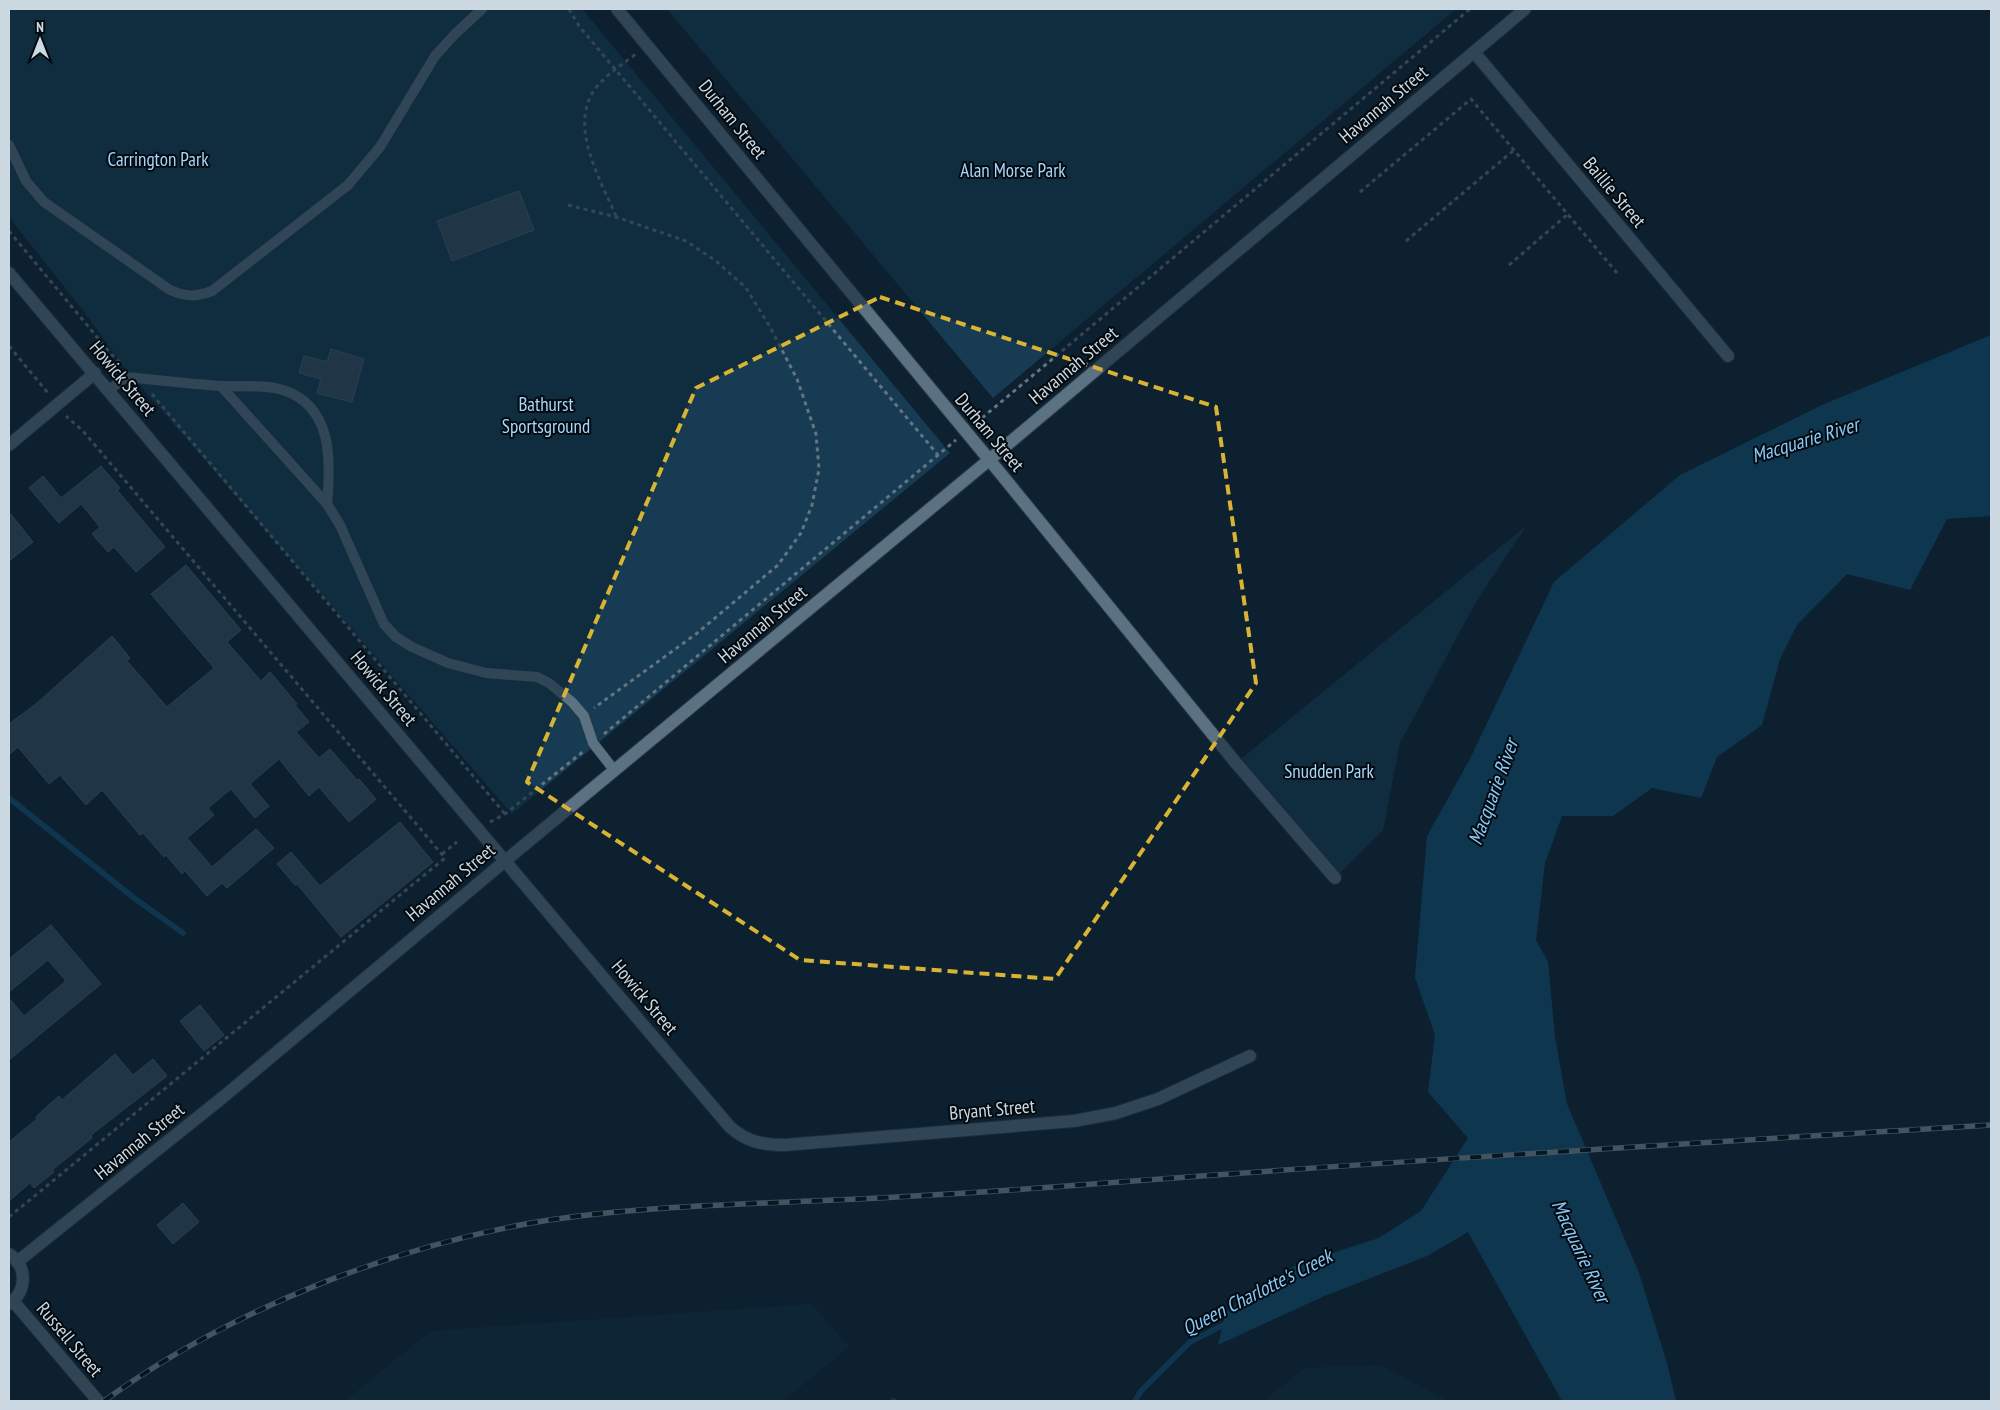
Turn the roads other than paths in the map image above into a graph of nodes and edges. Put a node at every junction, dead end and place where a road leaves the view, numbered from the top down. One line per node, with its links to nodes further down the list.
1 (482, 9): 5 (lane)
2 (617, 9): 12 (street, Durham Street)
3 (1525, 9): 4 (street, Havannah Street)
4 (1474, 52): 7 (street, Baillie Street); 12 (street, Havannah Street)
5 (9, 145)
6 (9, 273): 8 (street, Howick Street)
7 (1728, 356)
8 (95, 373): 10 (street, Howick Street); 11 (street)
9 (221, 386): 10 (lane); 13 (lane); 13 (lane)
10 (109, 390): 15 (street, Howick Street)
11 (9, 445)
12 (989, 460): 14 (street, Havannah Street); 16 (street, Durham Street)
13 (327, 504): 14 (lane)
14 (614, 770): 15 (street, Havannah Street)
15 (505, 861): 18 (street, Howick Street); 19 (street, Havannah Street)
16 (1335, 878)
17 (1250, 1056): 18 (street, Bryant Street)
18 (730, 1127)
19 (13, 1258): 20 (street)
20 (11, 1303): 21 (street, Russell Street)
21 (98, 1401)

